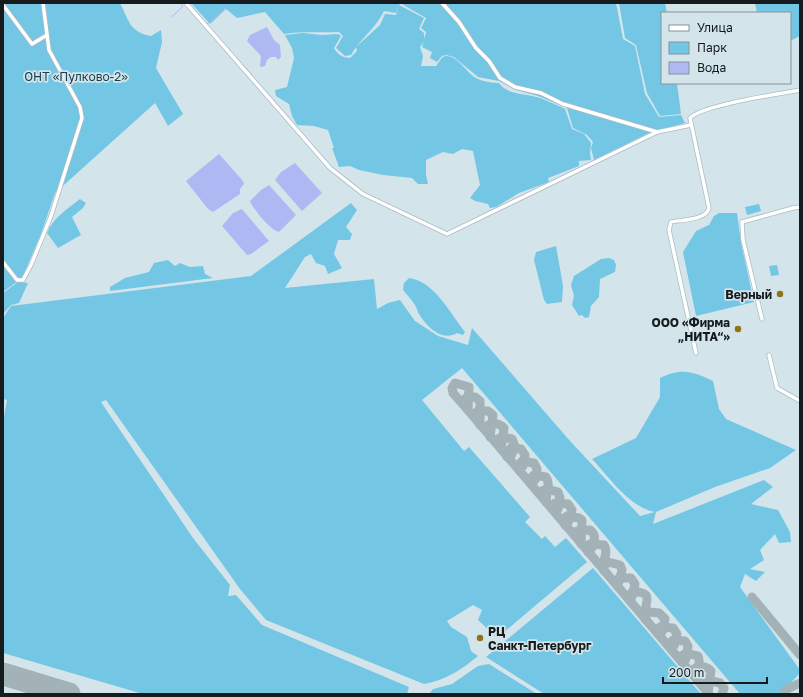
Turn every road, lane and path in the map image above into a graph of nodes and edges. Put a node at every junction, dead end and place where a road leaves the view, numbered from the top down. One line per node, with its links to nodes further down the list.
1 (43, 3): 5 (street)
2 (186, 3): 8 (street)
3 (442, 3): 8 (street)
4 (3, 5): 5 (street)
5 (47, 35): 10 (street)
6 (800, 90): 7 (street)
7 (691, 125): 8 (street); 12 (street)
8 (657, 132)
9 (800, 207): 11 (street)
10 (3, 262)
11 (762, 319)
12 (696, 353)
13 (769, 355): 14 (street)
14 (800, 401)

